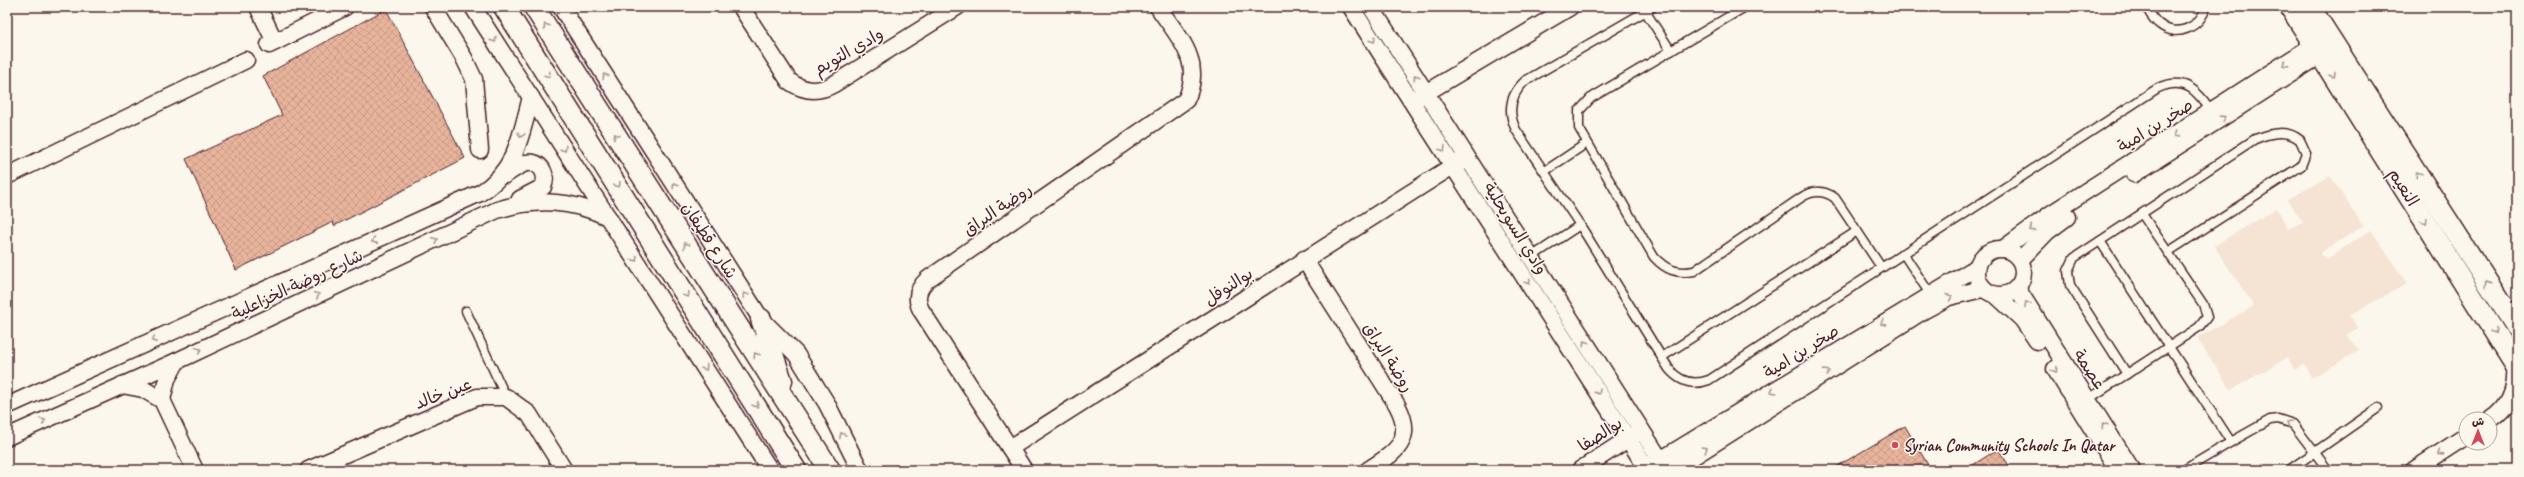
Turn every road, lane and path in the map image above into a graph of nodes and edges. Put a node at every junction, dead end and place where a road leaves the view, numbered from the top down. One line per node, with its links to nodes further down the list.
1 (258, 7): 2 (street)
2 (345, 7)
3 (433, 7): 26 (street)
4 (473, 7): 23 (street, one-way to 23)
5 (504, 7): 78 (street, one-way to 78)
6 (534, 7): 64 (street, شارع قطيفان, one-way to 6)
7 (561, 7): 51 (street, شارع قطيفان, one-way to 7)
8 (741, 7): 9 (street, وادي التويم)
9 (957, 7)
10 (1158, 7): 71 (street, روضة البراق)
11 (1351, 7): 22 (street, وادي السويحلية, one-way to 22)
12 (1371, 7): 22 (street, وادي السويحلية, one-way to 12)
13 (1570, 7): 22 (street)
14 (1745, 7): 20 (lane)
15 (2146, 7): 16 (lane)
16 (2206, 7)
17 (1647, 8): 20 (lane); 28 (lane)
18 (2300, 9): 19 (street, النعيم)
19 (2325, 45): 24 (street, صخر بن امية, one-way to 24); 42 (street, صخر بن امية, one-way to 19); 52 (street, النعيم, one-way to 19); 56 (street, النعيم, one-way to 56)
20 (1671, 51): 25 (lane)
21 (246, 60): 29 (street)
22 (1420, 97): 27 (street, وادي السويحلية)
23 (531, 98): 30 (street, شارع روضة الخزاعلية, one-way to 30); 33 (street, one-way to 33)
24 (2212, 112): 37 (street, صخر بن امية, one-way to 37); 39 (lane)
25 (1588, 143): 28 (lane); 35 (lane)
26 (480, 150)
27 (1460, 161): 40 (street, وادي السويحلية); 41 (street, بوالنوفل); 43 (street, وادي السويحلية)
28 (1545, 171): 34 (lane)
29 (7, 176)
30 (498, 180): 31 (street); 62 (street, شارع روضة الخزاعلية, one-way to 62)
31 (497, 210): 33 (street, شارع روضة الخزاعلية); 55 (street, شارع روضة الخزاعلية, one-way to 31)
32 (2142, 214): 36 (lane); 38 (lane); 38 (lane)
33 (608, 217): 77 (street, one-way to 77)
34 (1580, 225): 40 (lane); 54 (lane)
35 (1856, 231): 44 (lane); 54 (lane)
36 (2100, 241): 53 (lane); 57 (lane)
37 (2003, 249): 42 (street); 45 (street)
38 (2168, 252): 53 (lane)
39 (1903, 253): 44 (lane); 48 (lane)
40 (1531, 257): 43 (lane); 66 (street, وادي السويحلية, one-way to 40)
41 (1304, 260): 71 (street, بوالنوفل); 82 (street, روضة البراق)
42 (2020, 260): 47 (street)
43 (1518, 266): 68 (street, وادي السويحلية, one-way to 68)
44 (1881, 267): 54 (lane)
45 (1977, 267): 46 (street); 48 (street, صخر بن امية)
46 (1982, 288): 49 (street); 84 (street, صخر بن امية, one-way to 46)
47 (2018, 288): 49 (street); 61 (street, عصمة, one-way to 47)
48 (1930, 294): 73 (street, صخر بن امية, one-way to 73)
49 (1997, 296): 85 (street, عصمة, one-way to 85)
50 (466, 311): 59 (lane)
51 (761, 319): 64 (street); 80 (street, شارع قطيفان, one-way to 51)
52 (2517, 328)
53 (2169, 347): 57 (lane); 70 (lane)
54 (1662, 357)
55 (177, 361): 58 (street, شارع روضة الخزاعلية); 60 (street)
56 (2516, 366): 65 (street)
57 (2127, 374): 61 (lane)
58 (122, 386): 60 (street); 67 (street, شارع روضة الخزاعلية, one-way to 58)
59 (506, 397): 75 (street, عين خالد); 76 (street)
60 (162, 400): 74 (street)
61 (2087, 400): 86 (street, عصمة, one-way to 61)
62 (7, 406)
63 (2378, 408): 72 (lane)
64 (794, 413): 79 (street, شارع قطيفان)
65 (2498, 413)
66 (1641, 430): 68 (street, بوالصفا); 73 (street, وادي السويحلية)
67 (7, 437)
68 (1628, 439): 73 (street, وادي السويحلية); 83 (street, بوالصفا)
69 (2458, 441): 90 (street, one-way to 90)
70 (2231, 442): 72 (lane, one-way to 70); 87 (lane)
71 (1010, 448): 81 (street, روضة البراق)
72 (2314, 453): 88 (lane); 89 (lane)
73 (1655, 467)
74 (195, 470)
75 (308, 470)
76 (564, 470)
77 (770, 470)
78 (796, 470)
79 (830, 470)
80 (860, 470)
81 (1024, 470)
82 (1368, 470)
83 (1580, 470)
84 (1672, 470)
85 (2118, 470)
86 (2132, 470)
87 (2184, 470)
88 (2289, 470)
89 (2328, 470)
90 (2414, 470)

